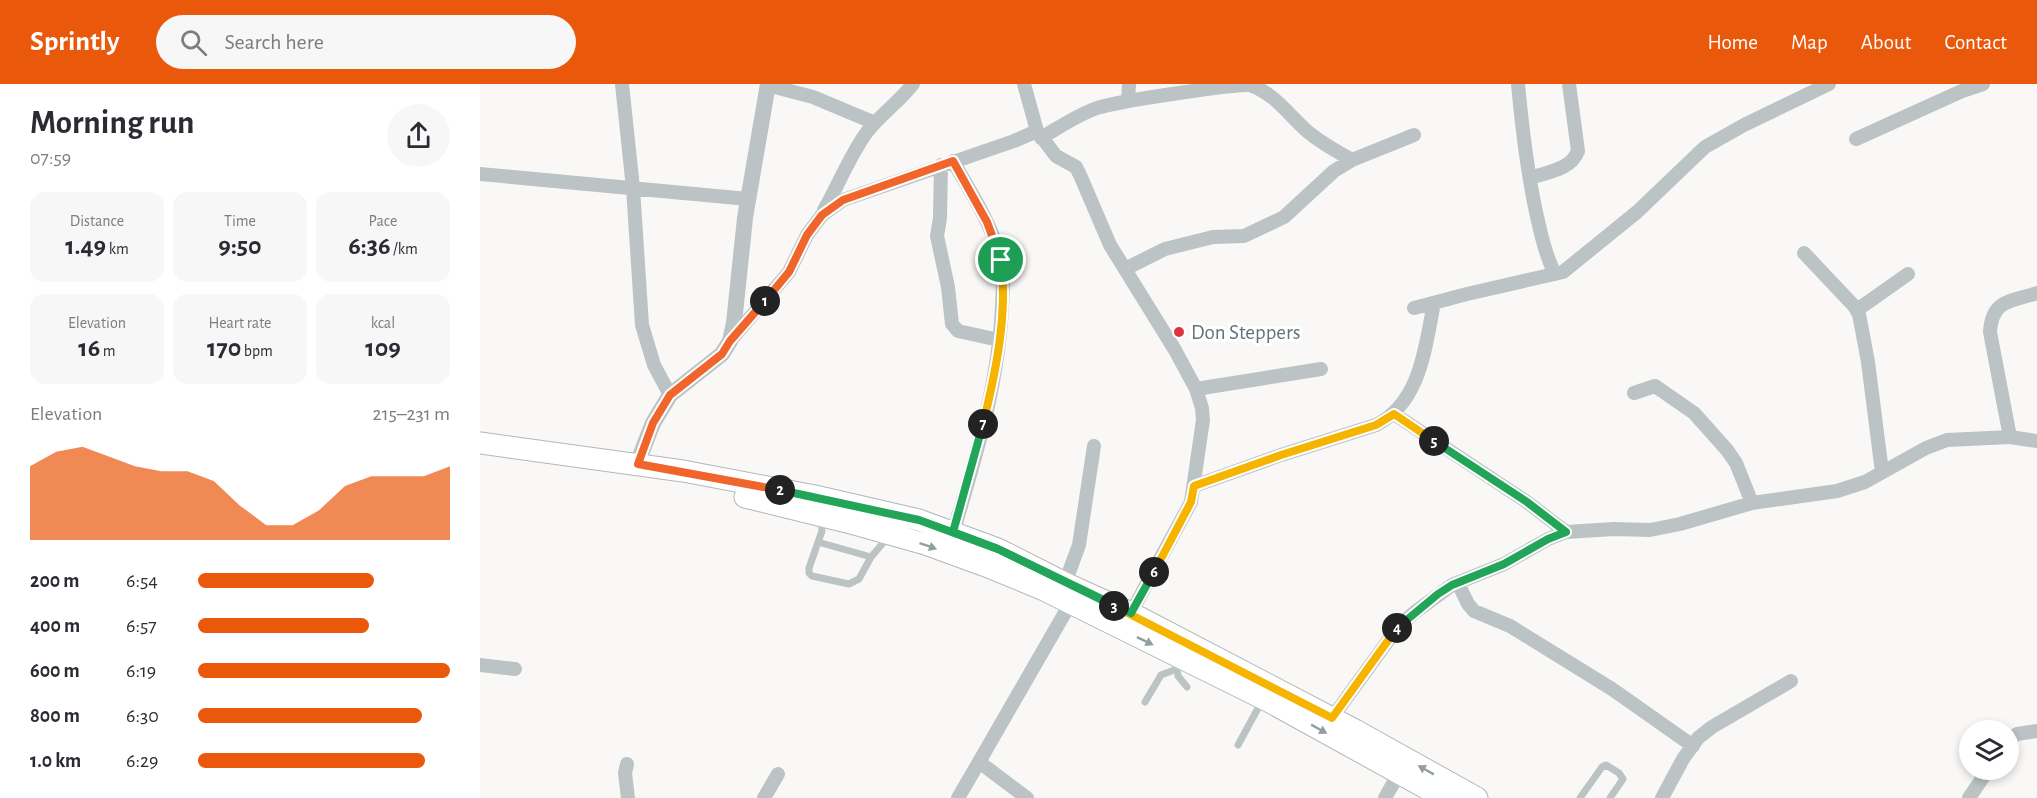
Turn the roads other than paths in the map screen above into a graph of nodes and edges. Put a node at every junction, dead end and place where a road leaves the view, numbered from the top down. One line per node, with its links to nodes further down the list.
1 (621, 84): 20 (street)
2 (913, 84): 12 (street)
3 (1024, 84): 13 (street)
4 (1128, 84): 11 (street)
5 (1518, 84): 19 (street)
6 (1569, 84): 19 (street)
7 (1829, 84): 25 (street)
8 (1983, 84): 10 (street)
9 (767, 85): 12 (street); 21 (street)
10 (1950, 89): 15 (street)
11 (1128, 101): 13 (street); 16 (street)
12 (876, 123): 22 (street)
13 (1039, 134): 17 (street); 24 (street)
14 (1414, 135): 16 (street)
15 (1856, 139)
16 (1353, 160): 24 (street)
17 (947, 163): 22 (street); 31 (street); 31 (street)
18 (480, 174): 20 (street)
19 (1530, 178): 25 (street)
20 (633, 188): 21 (street); 36 (street)
21 (748, 199): 32 (street)
22 (822, 215): 32 (street)
23 (1804, 253): 30 (street)
24 (1125, 269): 34 (street)
25 (1555, 274): 28 (street)
26 (1908, 274): 30 (street)
27 (2037, 293): 38 (street)
28 (1434, 303): 29 (street); 37 (street)
29 (1414, 308)
30 (1857, 310): 44 (street)
31 (999, 340): 48 (street)
32 (730, 341): 36 (street)
33 (1321, 369): 34 (street)
34 (1196, 389): 45 (street)
35 (1634, 393): 46 (street)
36 (670, 395): 43 (street)
37 (1394, 414): 45 (street); 49 (street)
38 (2010, 437): 39 (street); 44 (street)
39 (2037, 441)
40 (480, 443): 43 (main road)
41 (1094, 446): 53 (street)
42 (480, 458): 47 (main road)
43 (638, 464): 48 (main road)
44 (1882, 472): 46 (street)
45 (1194, 486): 56 (street)
46 (1752, 503): 49 (street)
47 (821, 515): 50 (main road); 51 (lane)
48 (953, 532): 53 (main road)
49 (1566, 532): 54 (street)
50 (890, 534): 52 (lane); 55 (main road, one-way to 55)
51 (818, 542): 52 (lane); 52 (lane)
52 (871, 557)
53 (1065, 583): 56 (main road)
54 (1458, 583): 64 (street); 68 (street)
55 (1070, 604): 58 (main road, one-way to 58); 69 (street)
56 (1131, 613): 62 (main road)
57 (480, 665): 59 (street)
58 (1182, 665): 61 (lane); 62 (main road); 63 (lane)
59 (515, 669)
60 (1791, 681): 68 (street)
61 (1187, 687)
62 (1260, 692): 64 (main road); 67 (lane); 71 (main road, one-way to 71)
63 (1145, 702)
64 (1332, 718): 80 (main road, one-way to 64)
65 (2037, 731): 66 (street)
66 (2019, 734)
67 (1238, 745)
68 (1693, 746): 83 (street)
69 (979, 762): 76 (street); 77 (street)
70 (627, 764): 74 (street)
71 (1400, 773): 78 (street); 79 (main road)
72 (778, 774): 75 (street)
73 (1981, 780): 84 (street)
74 (628, 798)
75 (764, 798)
76 (958, 798)
77 (1027, 798)
78 (1385, 798)
79 (1444, 798)
80 (1477, 798)
81 (1580, 798): 82 (lane)
82 (1610, 798)
83 (1662, 798)
84 (1969, 798)

